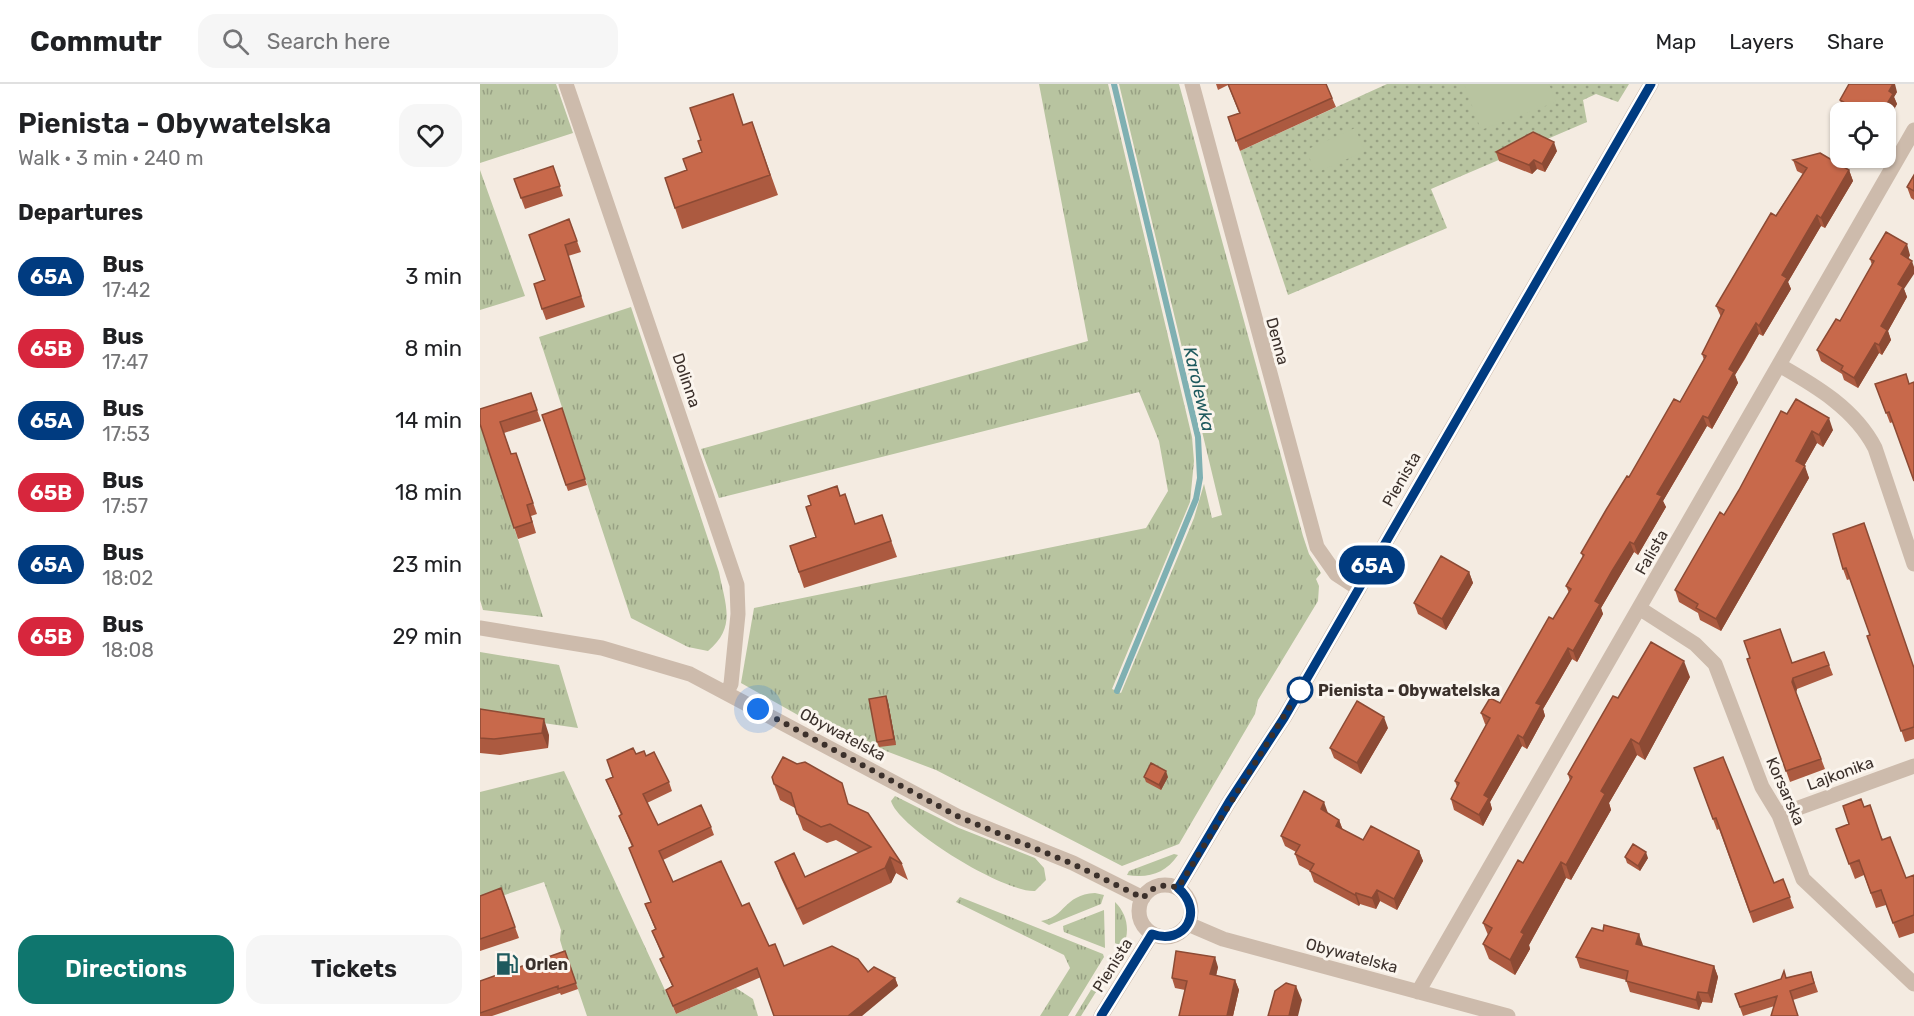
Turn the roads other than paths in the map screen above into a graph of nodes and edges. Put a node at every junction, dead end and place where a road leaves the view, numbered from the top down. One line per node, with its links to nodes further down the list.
1 (566, 84): 10 (street, Dolinna)
2 (1192, 84): 7 (street, Denna)
3 (1651, 84): 7 (street, Pienista)
4 (1914, 130): 5 (street, Falista)
5 (1779, 365): 6 (street); 8 (street, Falista)
6 (1914, 564)
7 (1359, 589): 13 (street, Pienista)
8 (1639, 608): 12 (street, Korsarska); 18 (street, Falista)
9 (480, 628): 10 (street, Obywatelska)
10 (728, 692): 14 (street, Obywatelska)
11 (1914, 766): 12 (street, Lajkonika)
12 (1779, 814): 17 (street, Korsarska)
13 (1178, 888): 14 (street); 15 (street)
14 (1143, 898): 16 (street)
15 (1188, 924): 16 (street); 18 (street, Obywatelska)
16 (1152, 934): 19 (street, Pienista)
17 (1914, 984)
18 (1418, 992): 20 (street, Obywatelska)
19 (1101, 1016)
20 (1508, 1016)

